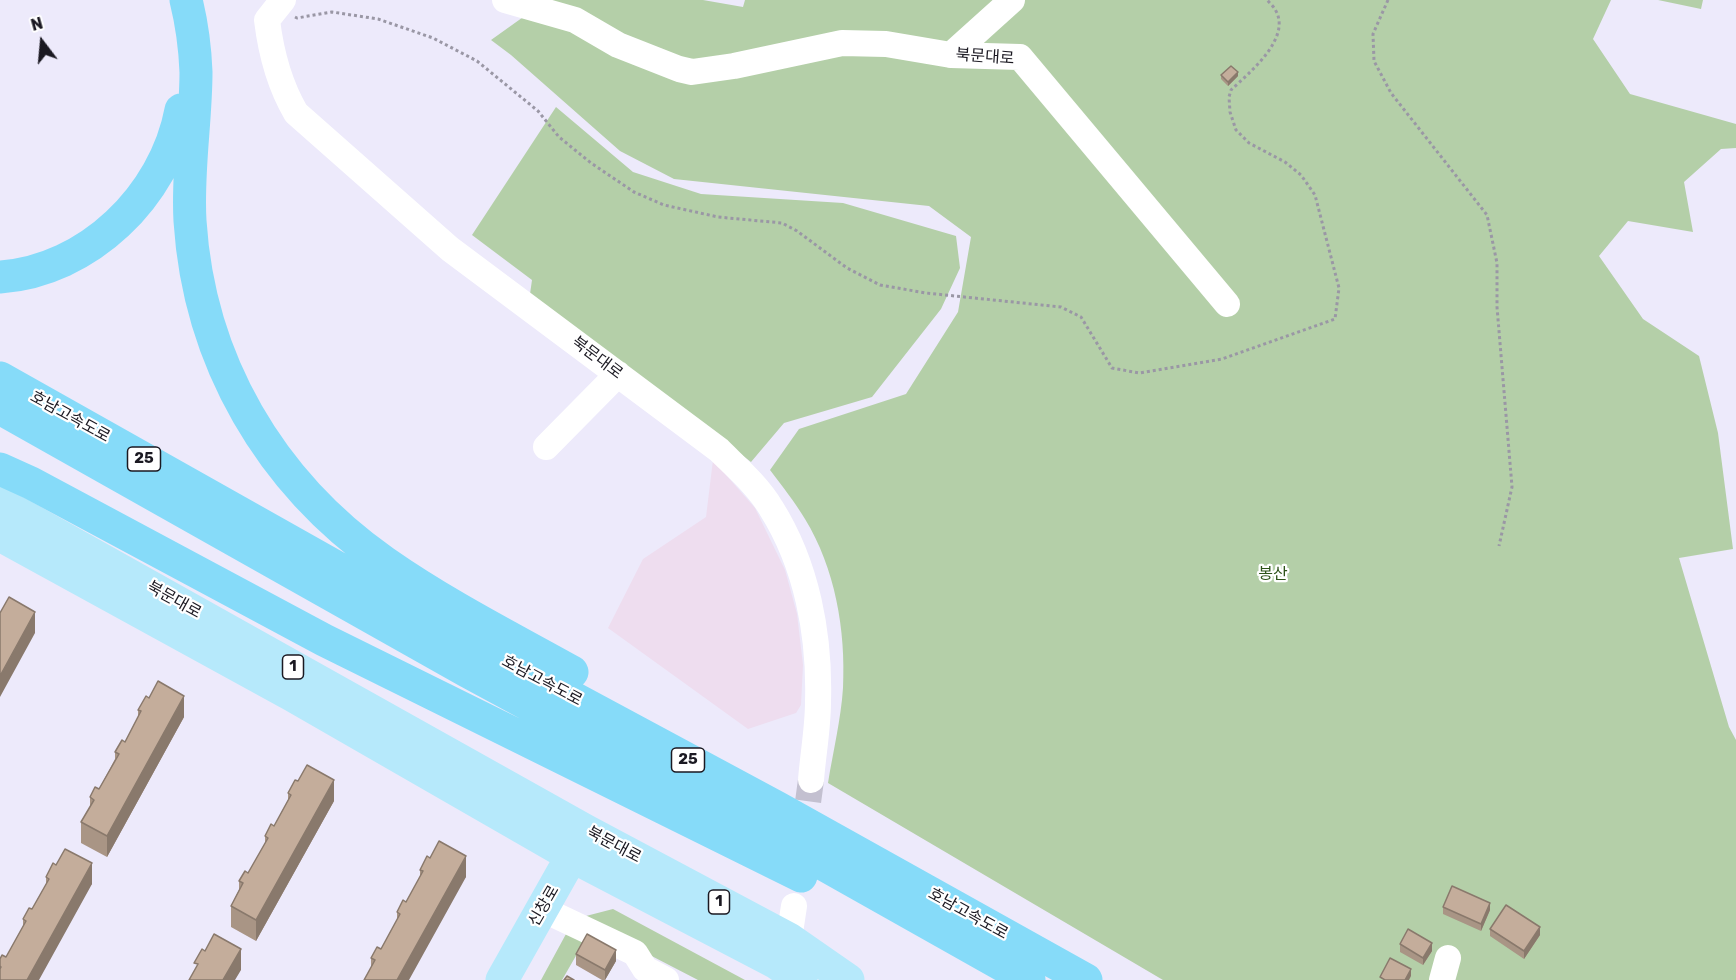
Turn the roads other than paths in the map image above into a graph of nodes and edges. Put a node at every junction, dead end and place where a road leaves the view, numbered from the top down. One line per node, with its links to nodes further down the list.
1 (168, 0): 7 (highway)
2 (186, 0): 17 (highway)
3 (504, 0): 6 (street, 북문대로)
4 (1012, 0): 6 (street)
5 (281, 2): 9 (street, 북문대로)
6 (951, 54): 8 (street, 북문대로)
7 (0, 278)
8 (1227, 304)
9 (618, 374): 12 (street); 16 (street, 북문대로)
10 (0, 378): 17 (highway, 호남고속도로 / 25)
11 (0, 408): 21 (highway, 호남고속도로 / 25)
12 (546, 447)
13 (0, 469): 21 (highway)
14 (0, 503): 18 (main road, 북문대로 / 1)
15 (0, 535): 18 (main road, 북문대로 / 1)
16 (811, 780)
17 (778, 808): 27 (highway, 호남고속도로 / 25)
18 (579, 844): 20 (main road, 신창로); 22 (main road, 북문대로 / 1)
19 (794, 906): 22 (street)
20 (542, 909): 23 (street); 24 (main road, 신창로)
21 (943, 932): 26 (highway, 호남고속도로 / 25)
22 (788, 960): 25 (main road, 북문대로 / 1)
23 (646, 976)
24 (502, 980)
25 (848, 980)
26 (1029, 980)
27 (1086, 980)

